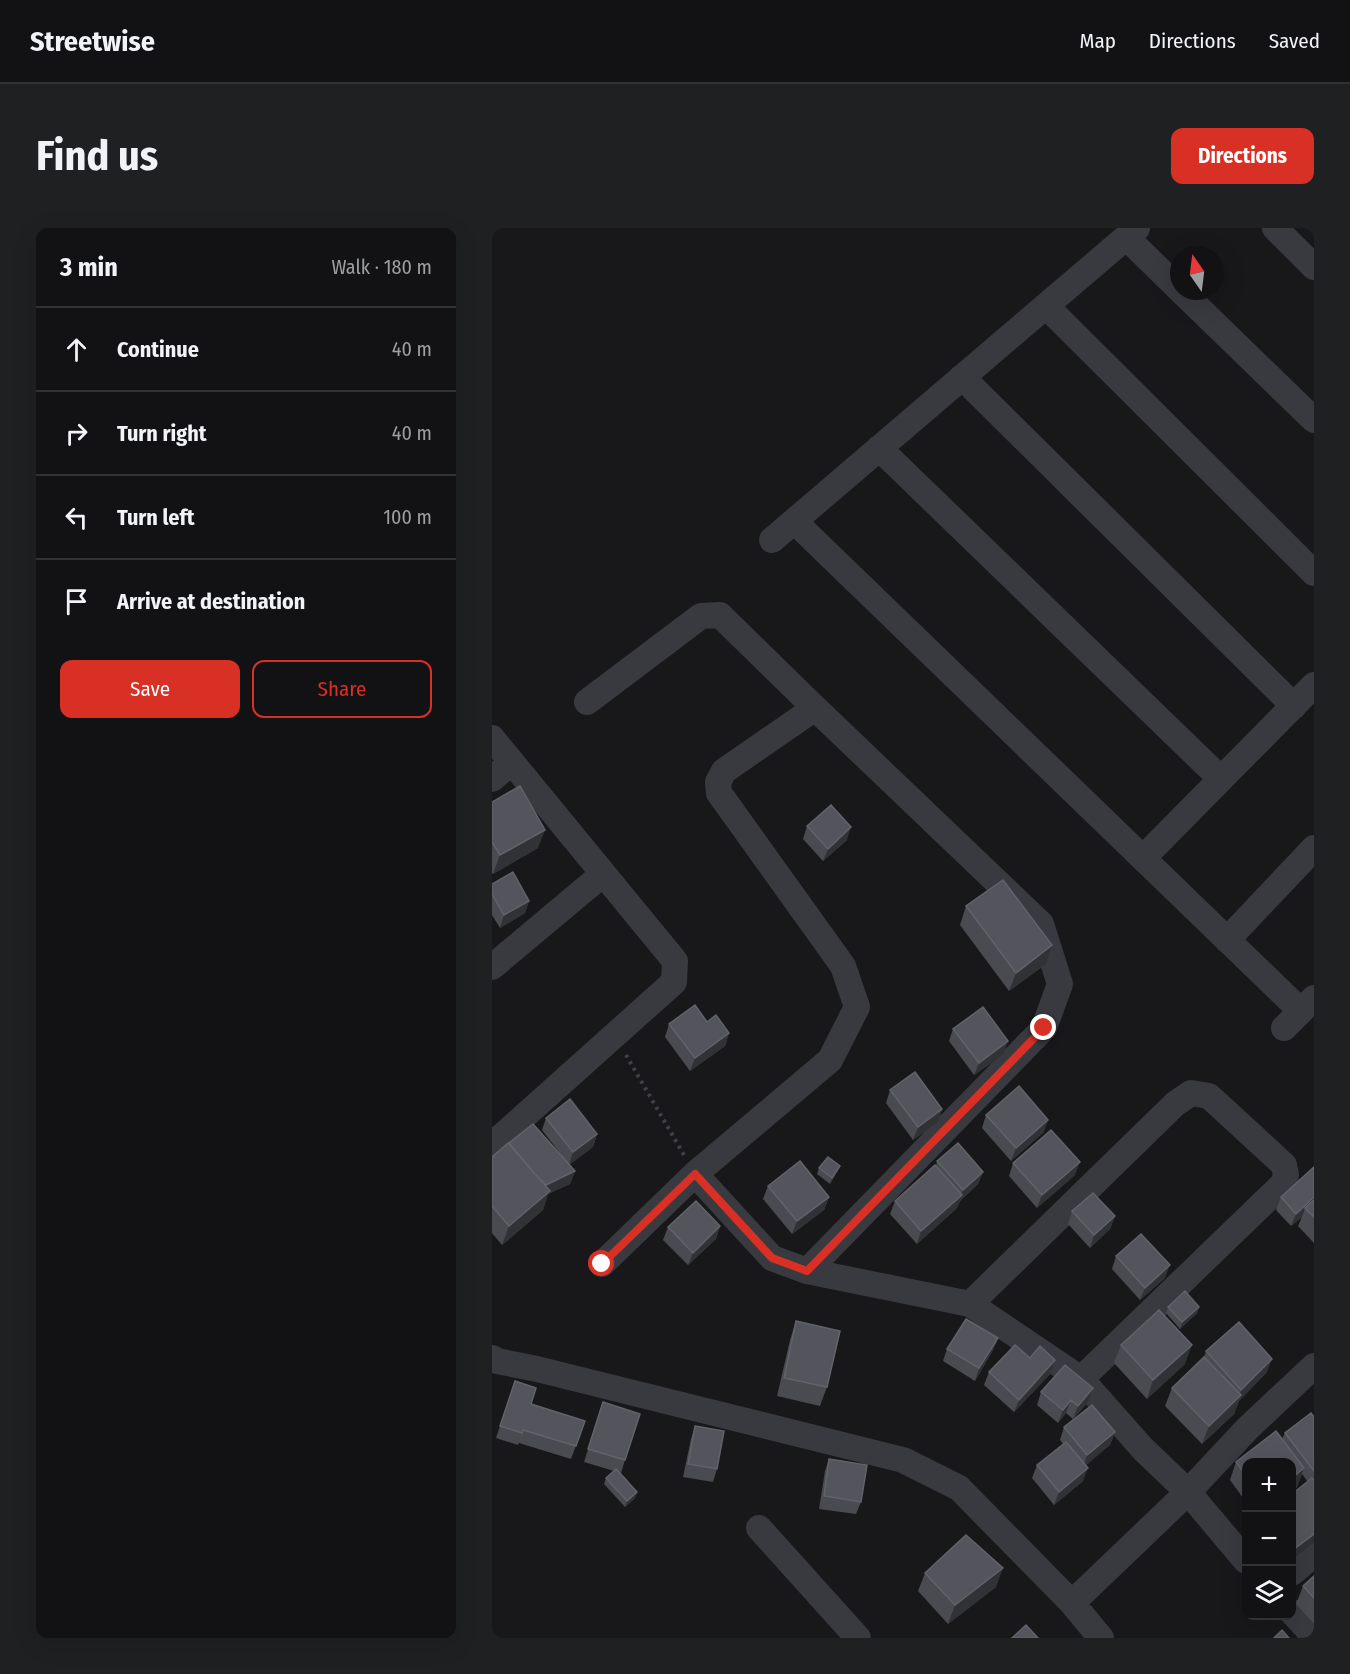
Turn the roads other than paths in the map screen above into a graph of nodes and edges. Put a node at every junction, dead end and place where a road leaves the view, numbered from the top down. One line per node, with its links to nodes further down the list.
1 (1275, 228): 3 (street)
2 (1131, 233): 4 (street); 6 (street)
3 (1314, 267)
4 (1170, 278)
5 (1190, 300): 8 (street)
6 (1046, 306): 7 (street); 12 (street)
7 (962, 377): 9 (street); 15 (street)
8 (1314, 420)
9 (879, 448): 10 (street); 20 (street)
10 (794, 521): 11 (street); 22 (street)
11 (772, 540)
12 (1314, 573)
13 (1314, 685): 15 (street)
14 (587, 702): 16 (street)
15 (1294, 706): 20 (street)
16 (815, 708): 28 (street); 30 (street)
17 (492, 738): 18 (street)
18 (512, 762): 19 (street); 23 (street)
19 (492, 779)
20 (1221, 779): 22 (street)
21 (1314, 849): 24 (street)
22 (1143, 858): 24 (street)
23 (603, 874): 25 (street); 27 (street)
24 (1227, 940): 26 (street)
25 (492, 967)
26 (1300, 1012)
27 (496, 1133)
28 (695, 1174): 29 (street); 30 (street)
29 (602, 1264)
30 (807, 1271): 31 (street)
31 (970, 1304): 34 (street); 34 (street)
32 (492, 1358): 40 (street)
33 (1314, 1366): 35 (street)
34 (1081, 1379): 35 (street)
35 (1188, 1492): 38 (street); 40 (street)
36 (759, 1528): 43 (street)
37 (1314, 1554): 39 (street)
38 (1242, 1556)
39 (1296, 1570)
40 (1072, 1603): 44 (street)
41 (1296, 1616): 42 (street)
42 (1314, 1636)
43 (858, 1638)
44 (1101, 1638)

